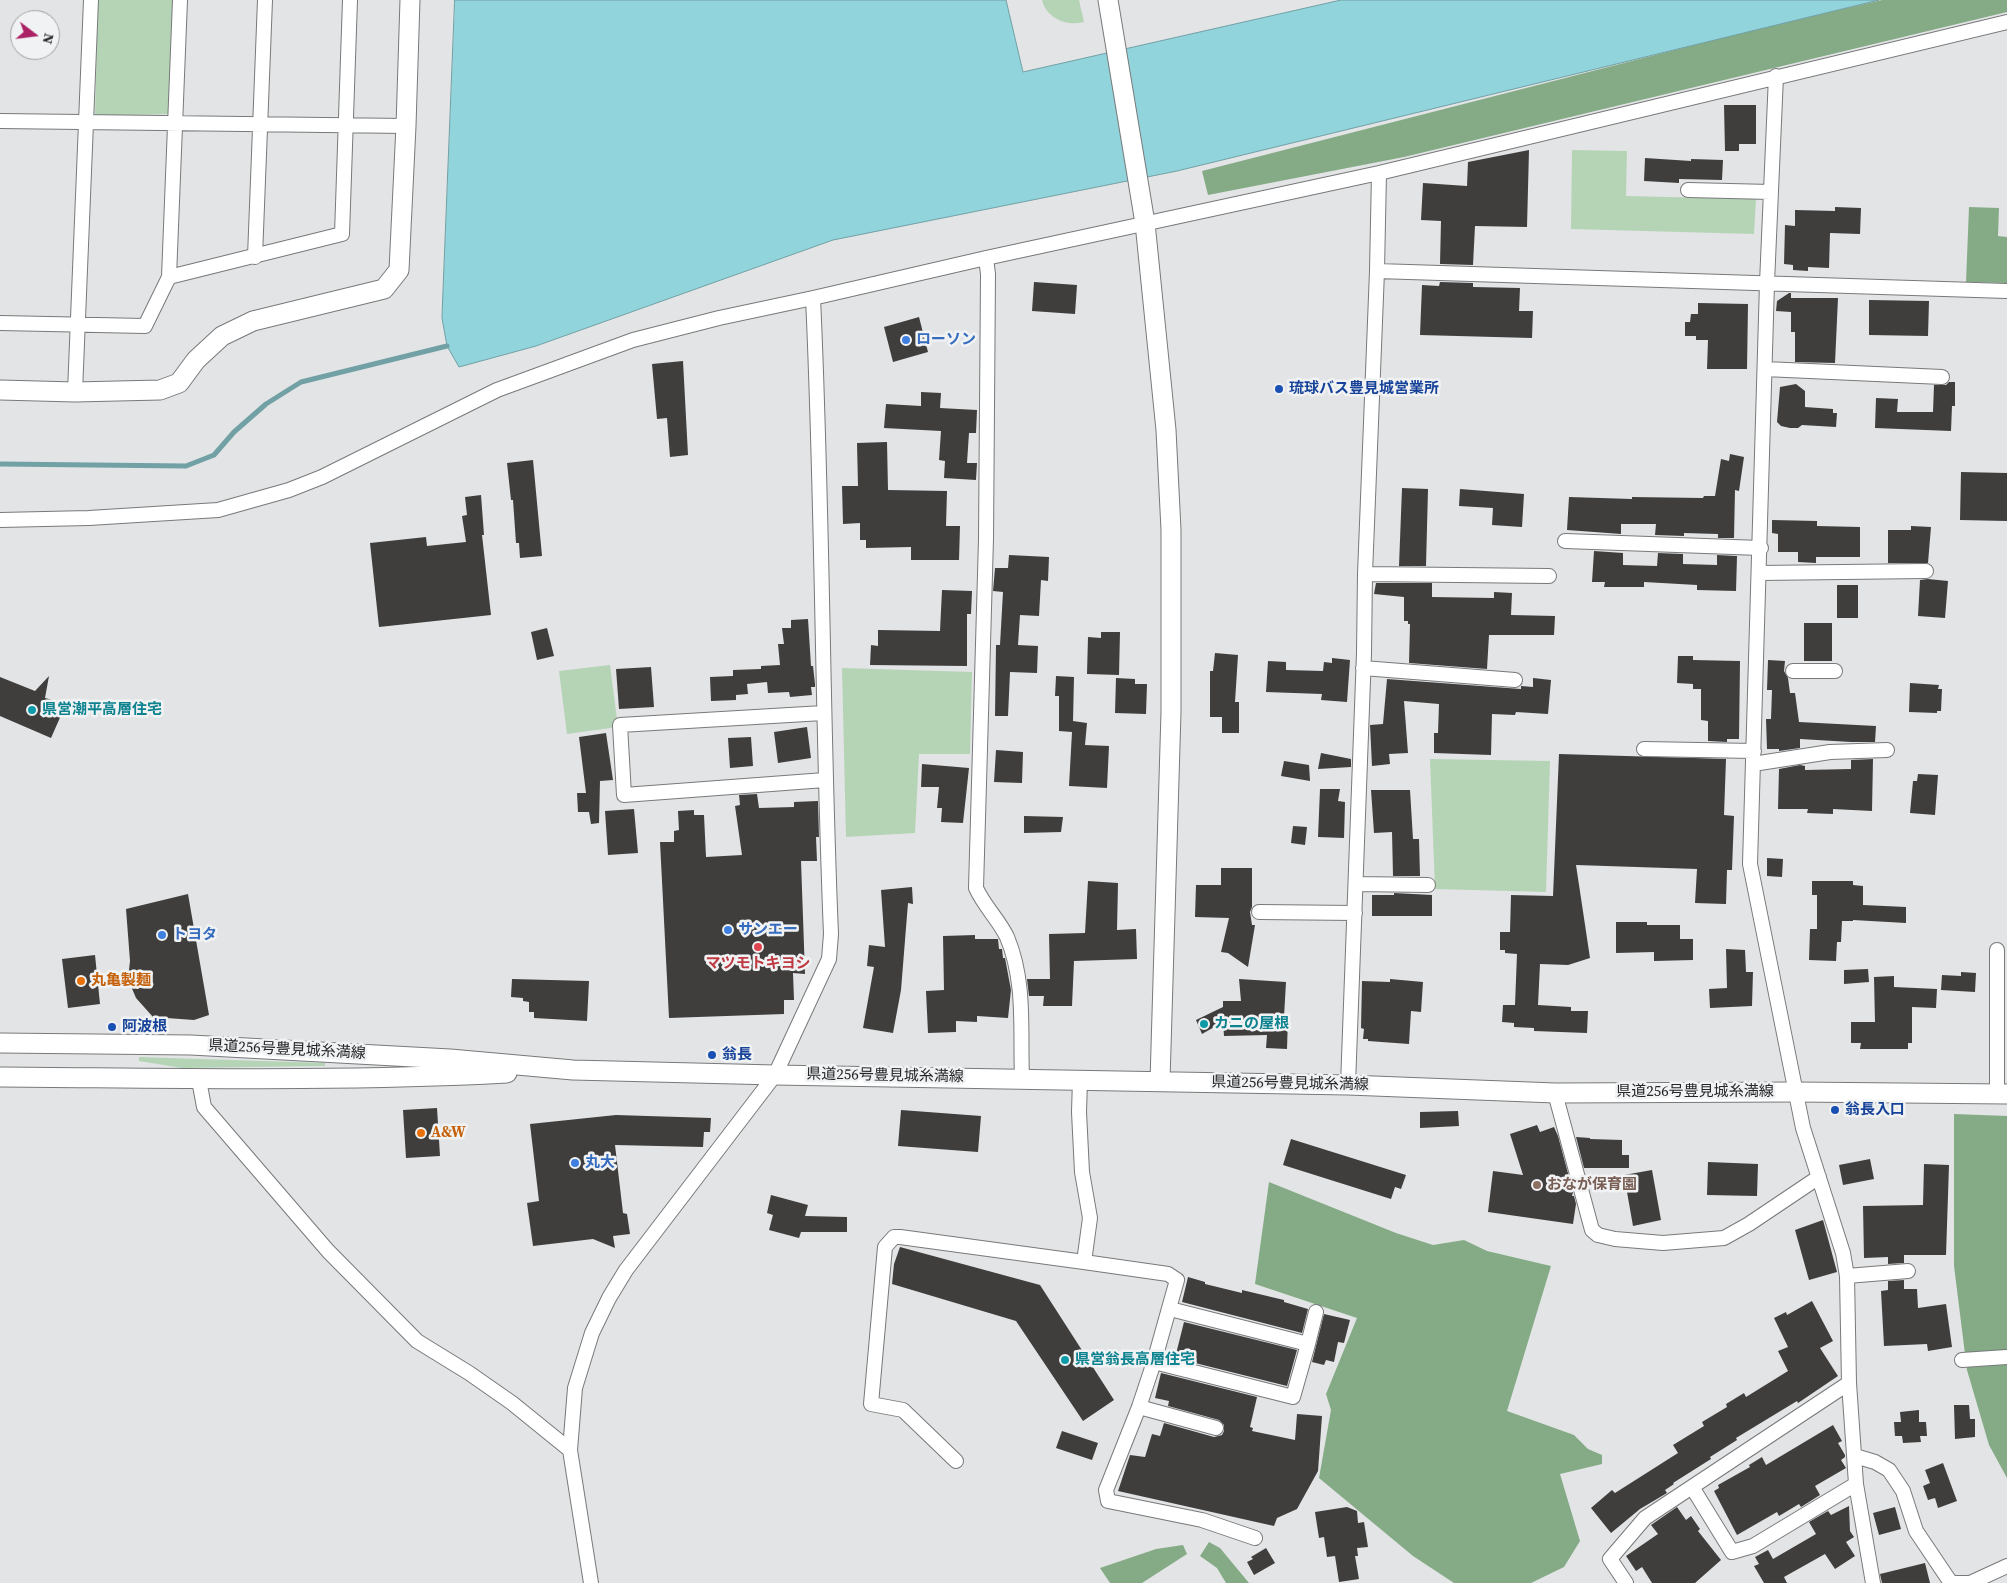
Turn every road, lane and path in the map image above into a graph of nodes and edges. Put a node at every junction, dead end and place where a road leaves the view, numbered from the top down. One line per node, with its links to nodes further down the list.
1 (91, 0): 10 (street)
2 (180, 0): 11 (street)
3 (265, 0): 12 (street)
4 (350, 0): 13 (street)
5 (410, 0): 14 (main road)
6 (1108, 0): 18 (main road)
7 (2007, 22): 8 (street)
8 (1776, 76): 15 (street); 17 (street)
9 (0, 121): 10 (street)
10 (86, 122): 11 (street); 27 (street)
11 (175, 123): 12 (street); 22 (street)
12 (260, 124): 13 (street); 19 (street)
13 (346, 126): 14 (street); 19 (street)
14 (406, 126): 31 (main road)
15 (1379, 173): 18 (street); 21 (street)
16 (1688, 190): 17 (street)
17 (1771, 192): 23 (street)
18 (1145, 223): 20 (street); 60 (main road)
19 (255, 256): 22 (street)
20 (986, 258): 25 (street); 57 (street)
21 (1377, 271): 23 (street); 37 (street)
22 (170, 277): 27 (street)
23 (1767, 283): 24 (street); 28 (street)
24 (2007, 291)
25 (813, 298): 32 (street); 43 (street)
26 (0, 323): 27 (street)
27 (78, 324): 31 (street)
28 (1765, 369): 29 (street); 34 (street)
29 (1942, 377)
30 (0, 390): 31 (main road)
31 (75, 392)
32 (0, 520)
33 (1565, 541): 34 (street)
34 (1760, 548): 36 (street)
35 (1926, 570): 36 (street)
36 (1759, 573): 46 (street)
37 (1365, 574): 38 (street); 39 (street)
38 (1549, 576)
39 (1363, 668): 42 (street); 48 (street)
40 (1793, 671): 41 (street)
41 (1835, 671)
42 (1515, 680)
43 (824, 713): 47 (street); 47 (street)
44 (1644, 749): 46 (street)
45 (1887, 750): 46 (street)
46 (1753, 758): 62 (street)
47 (825, 780): 55 (street)
48 (1356, 884): 49 (street); 51 (street)
49 (1428, 885)
50 (1259, 912): 51 (street)
51 (1355, 913): 61 (street)
52 (1997, 950): 64 (street)
53 (0, 1043): 54 (main road, 県道256号豊見城糸満線)
54 (573, 1070): 55 (main road, 県道256号豊見城糸満線); 58 (main road, 県道256号豊見城糸満線)
55 (775, 1075): 57 (main road, 県道256号豊見城糸満線); 78 (street)
56 (0, 1076): 58 (main road, 県道256号豊見城糸満線)
57 (1022, 1078): 59 (main road, 県道256号豊見城糸満線)
58 (200, 1080): 78 (street)
59 (1080, 1080): 60 (main road, 県道256号豊見城糸満線); 66 (street)
60 (1160, 1081): 61 (main road, 県道256号豊見城糸満線)
61 (1348, 1085): 63 (main road, 県道256号豊見城糸満線)
62 (1795, 1092): 63 (main road, 県道256号豊見城糸満線); 64 (main road, 県道256号豊見城糸満線); 65 (street)
63 (1555, 1093): 65 (street)
64 (2002, 1094)
65 (1819, 1177): 68 (street)
66 (1084, 1262): 69 (street); 80 (street)
67 (1908, 1271): 68 (street)
68 (1847, 1276): 75 (street)
69 (1170, 1309): 71 (street); 74 (street)
70 (1316, 1312): 71 (street)
71 (1308, 1344): 74 (street)
72 (2007, 1357): 73 (street)
73 (1962, 1360)
74 (1154, 1362): 76 (street)
75 (1849, 1382): 79 (street); 82 (street)
76 (1139, 1407): 77 (street); 83 (street)
77 (1216, 1428)
78 (570, 1450): 85 (street)
79 (1855, 1456): 81 (street); 88 (street)
80 (956, 1461)
81 (1856, 1484): 82 (street); 87 (street)
82 (1692, 1487): 86 (street)
83 (1255, 1538)
84 (2007, 1566): 88 (street)
85 (591, 1583)
86 (1626, 1583)
87 (1873, 1583)
88 (1953, 1583)

